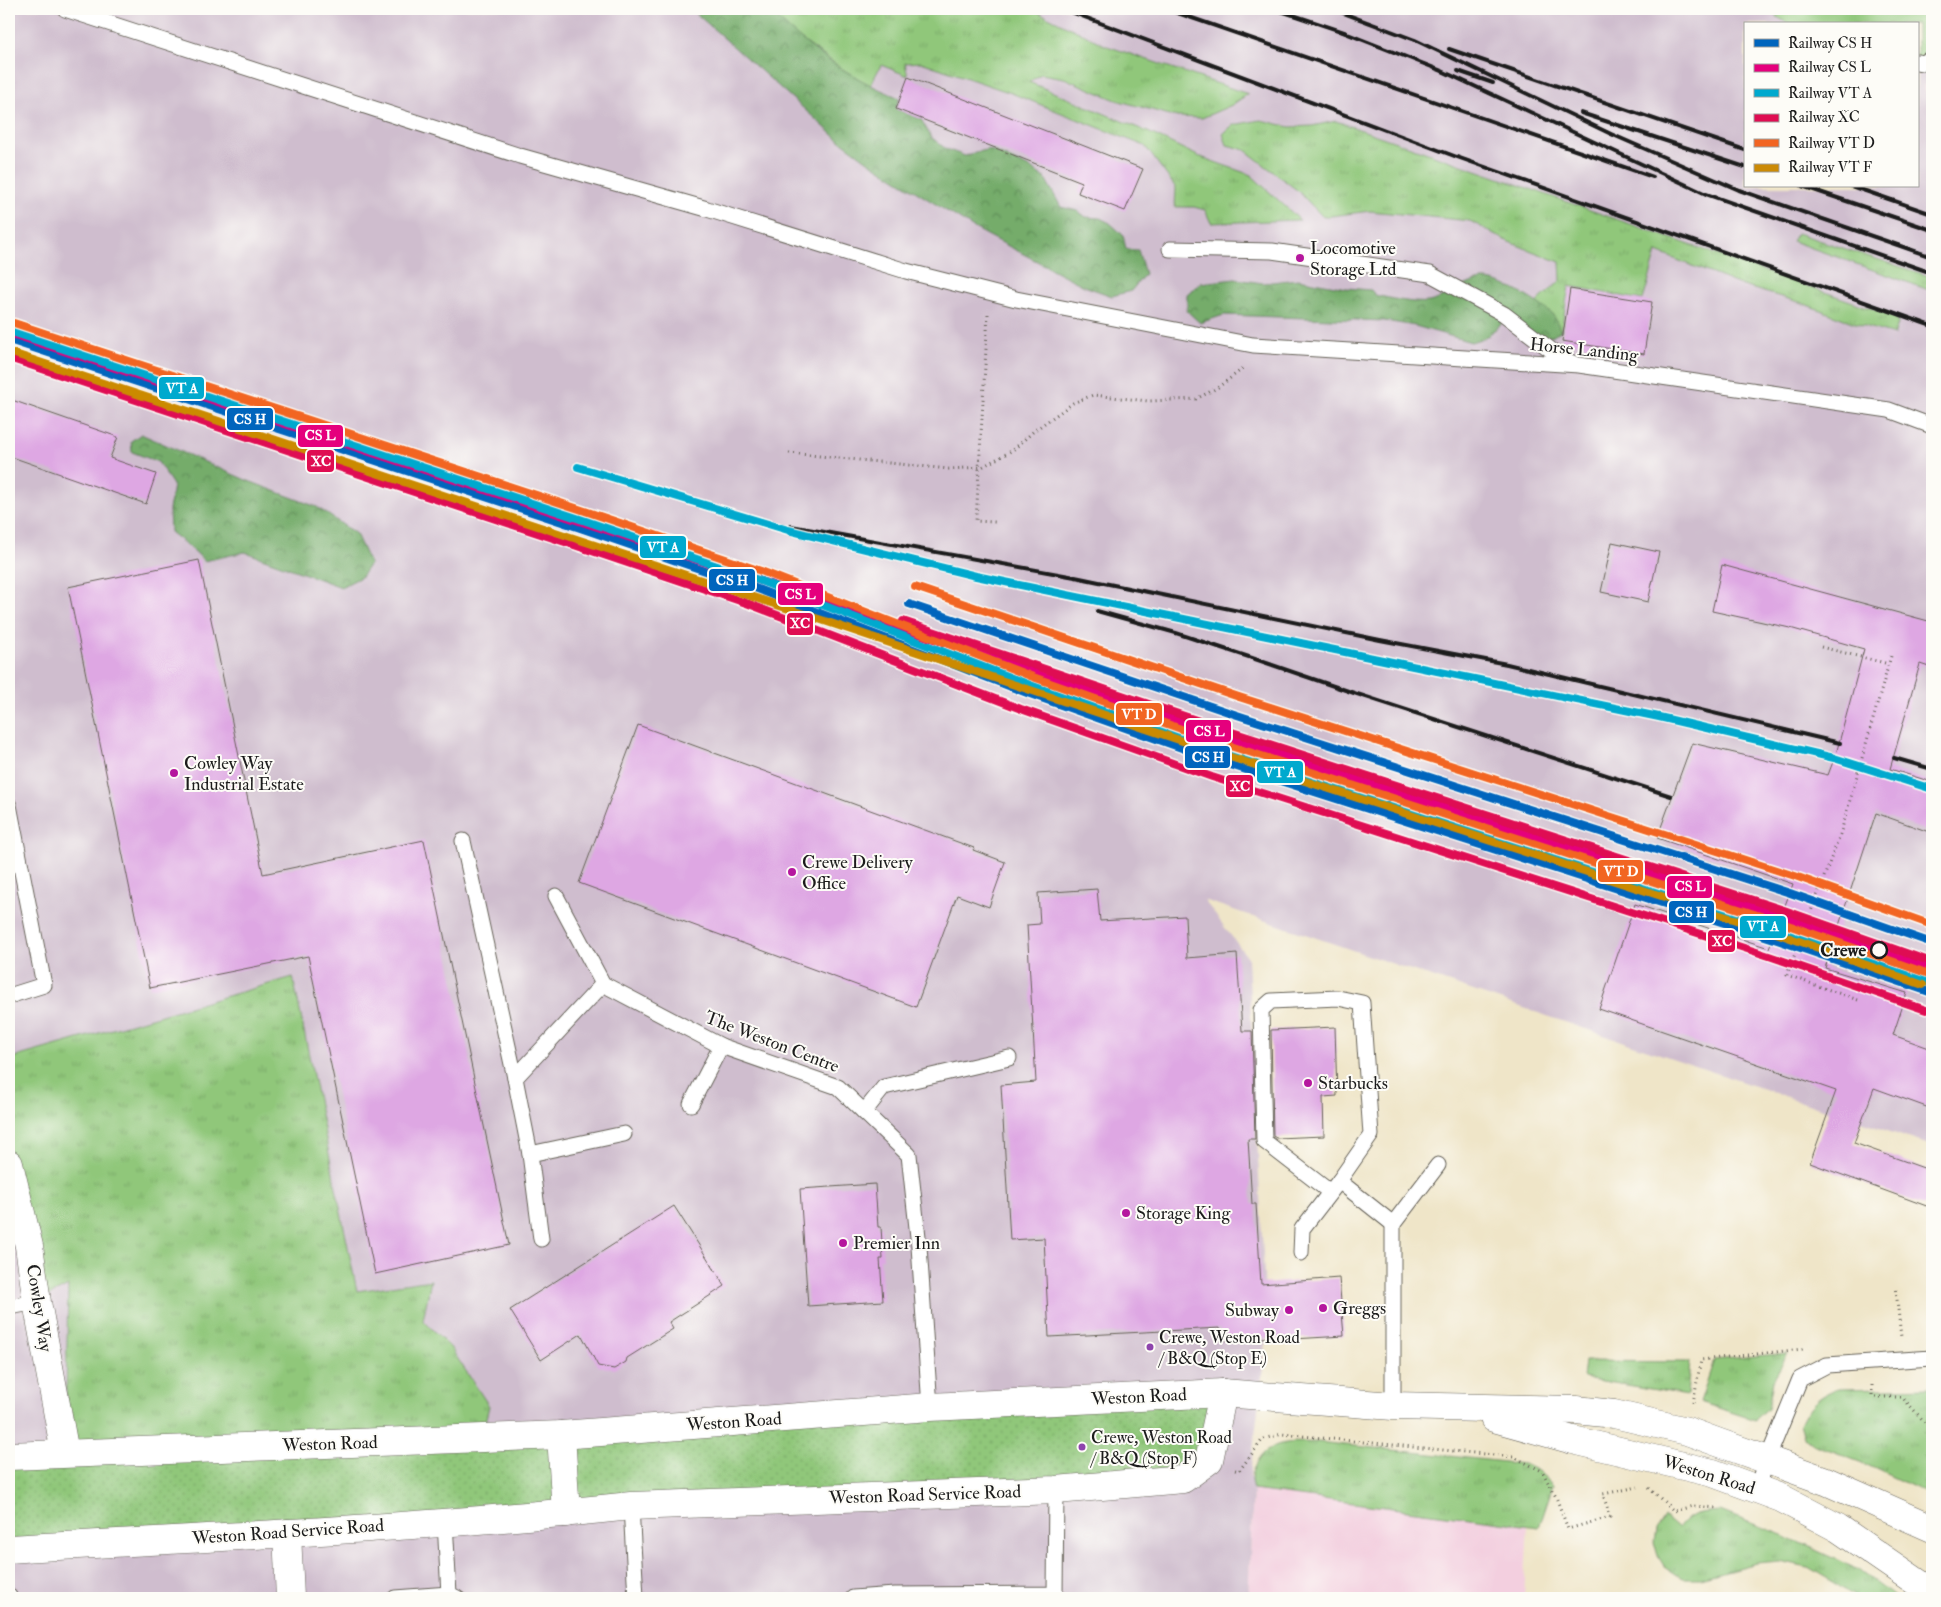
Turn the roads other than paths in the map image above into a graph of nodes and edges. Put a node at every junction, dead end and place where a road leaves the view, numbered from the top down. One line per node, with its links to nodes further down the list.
1 (65, 9): 5 (lane, Horse Landing)
2 (1932, 58): 3 (lane)
3 (1918, 62)
4 (1170, 249): 5 (lane)
5 (1579, 365): 6 (lane, Horse Landing)
6 (1932, 426)
7 (9, 805): 11 (lane)
8 (463, 841): 14 (lane)
9 (556, 896): 10 (lane)
10 (603, 984): 12 (lane, The Weston Centre); 14 (lane)
11 (9, 996)
12 (720, 1046): 15 (lane); 16 (lane, The Weston Centre)
13 (1009, 1058): 16 (lane)
14 (515, 1078): 18 (lane)
15 (691, 1104)
16 (864, 1112): 30 (lane, The Weston Centre)
17 (624, 1134): 18 (lane)
18 (530, 1154): 23 (lane)
19 (9, 1164): 25 (main road, Cowley Way)
20 (1438, 1165): 22 (lane)
21 (1334, 1187): 21 (lane); 22 (lane); 24 (lane)
22 (1393, 1224): 29 (lane)
23 (541, 1239)
24 (1301, 1253)
25 (36, 1302): 26 (lane); 33 (main road, Cowley Way)
26 (9, 1307)
27 (1932, 1358): 35 (lane)
28 (1223, 1393): 29 (main road, Weston Road); 30 (main road, Weston Road); 36 (main road, Weston Road Service Road)
29 (1393, 1406): 31 (main road, Weston Road)
30 (930, 1407): 32 (main road, Weston Road)
31 (1460, 1408): 35 (main road, Weston Road); 37 (main road, Weston Road)
32 (561, 1435): 33 (main road, Weston Road); 39 (main road)
33 (65, 1453): 34 (main road, Weston Road)
34 (9, 1456)
35 (1767, 1460): 37 (lane); 41 (main road, Weston Road)
36 (1056, 1490): 38 (main road, Weston Road Service Road); 45 (lane)
37 (1758, 1490): 50 (main road, Weston Road)
38 (631, 1506): 39 (main road, Weston Road Service Road); 48 (lane)
39 (566, 1513): 40 (main road, Weston Road Service Road)
40 (445, 1522): 42 (main road, Weston Road Service Road); 44 (lane)
41 (1932, 1528)
42 (287, 1533): 43 (main road, Weston Road Service Road); 46 (main road)
43 (9, 1549)
44 (454, 1596): 47 (lane)
45 (1055, 1596): 49 (lane)
46 (290, 1598)
47 (395, 1598)
48 (636, 1598)
49 (853, 1598)
50 (1932, 1598)

